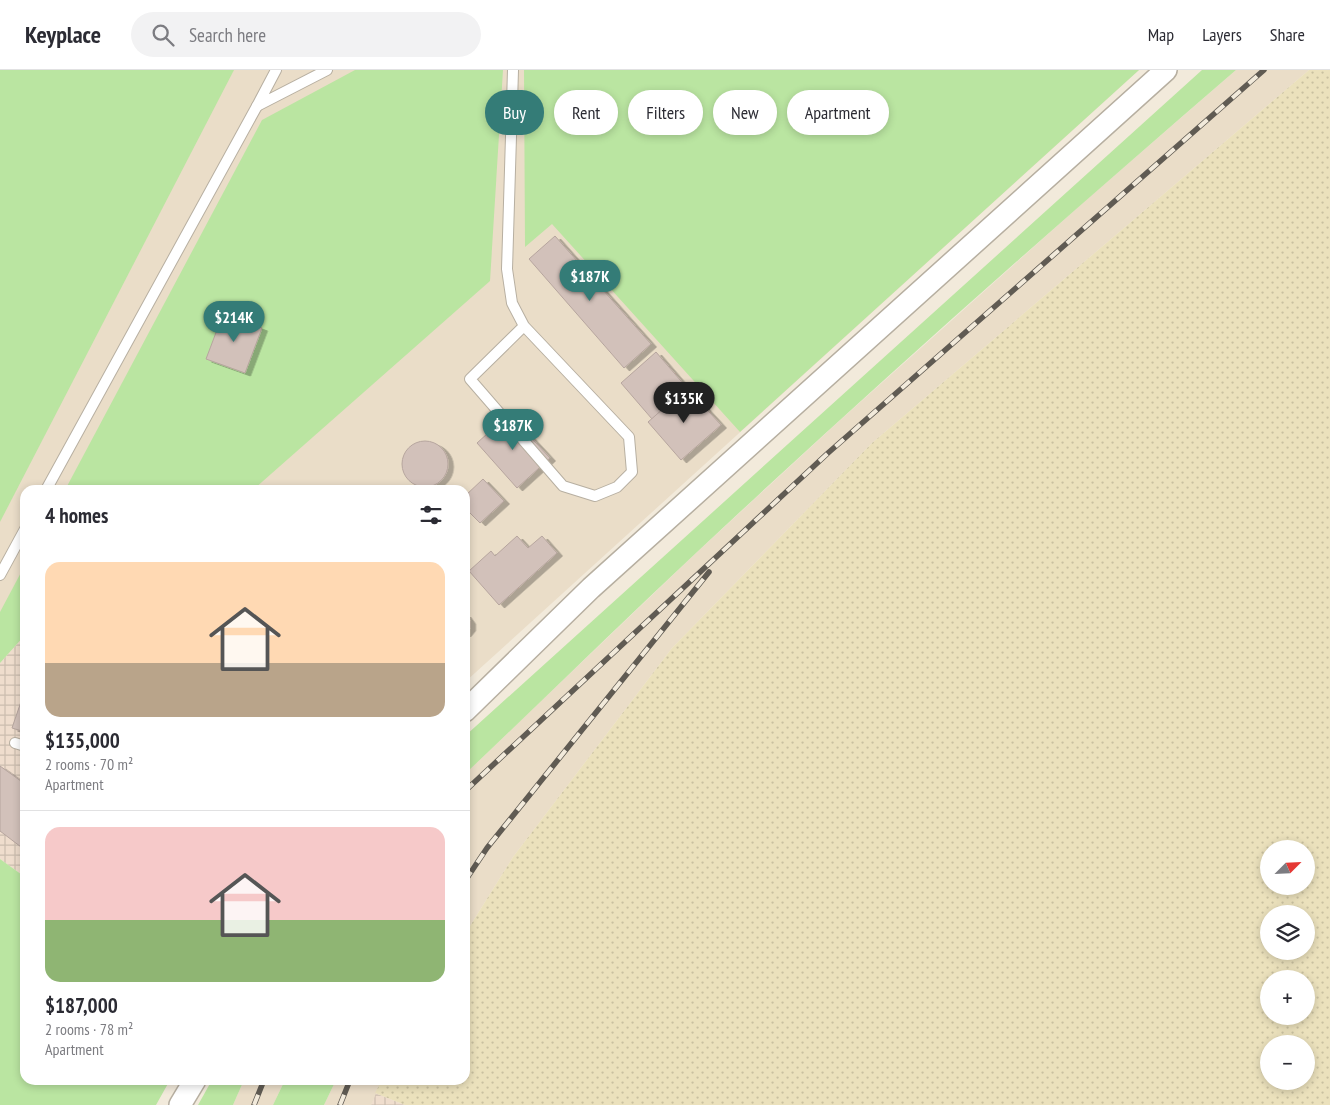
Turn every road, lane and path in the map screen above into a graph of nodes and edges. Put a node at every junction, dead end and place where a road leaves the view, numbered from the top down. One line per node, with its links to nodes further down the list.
1 (276, 70): 5 (lane)
2 (327, 70): 5 (lane)
3 (513, 70): 6 (lane)
4 (1166, 70): 10 (street)
5 (257, 106): 7 (lane)
6 (524, 326): 6 (lane)
7 (49, 485)
8 (20, 538): 9 (lane)
9 (0, 575)
10 (470, 706)
11 (191, 1085): 12 (street)
12 (180, 1105)

